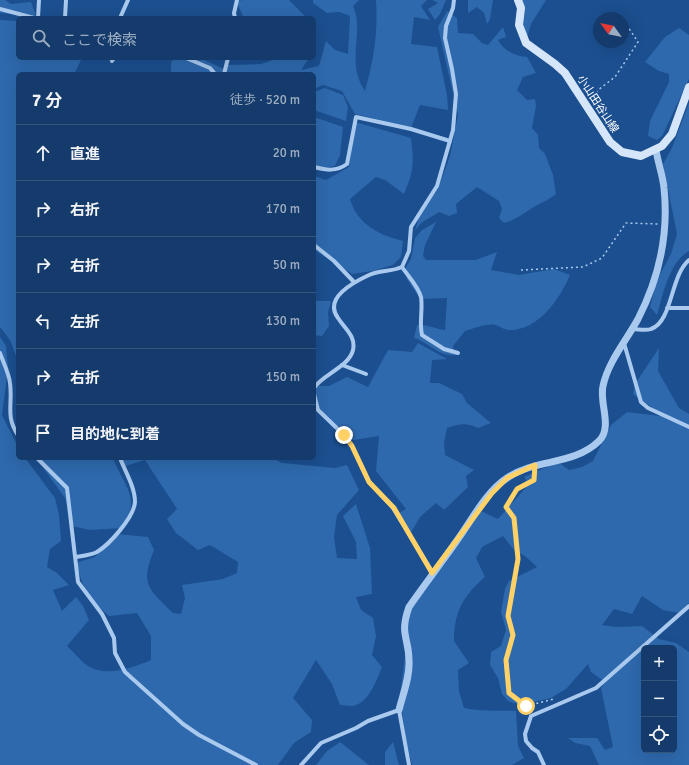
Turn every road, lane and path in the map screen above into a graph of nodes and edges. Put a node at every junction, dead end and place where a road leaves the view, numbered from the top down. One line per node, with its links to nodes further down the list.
1 (39, 0): 9 (street)
2 (66, 0): 10 (street)
3 (128, 0): 11 (street)
4 (237, 0): 12 (street)
5 (454, 0): 20 (street)
6 (518, 0): 19 (main road, 小山田谷山線)
7 (0, 9): 8 (street)
8 (26, 16)
9 (38, 16)
10 (65, 16)
11 (121, 16)
12 (235, 16)
13 (629, 28): 19 (path)
14 (191, 60): 16 (street)
15 (228, 60): 17 (street)
16 (213, 72)
17 (224, 72)
18 (689, 87): 21 (main road, 小山田谷山線)
19 (590, 112): 21 (main road, 小山田谷山線)
20 (450, 141): 22 (street); 26 (street)
21 (656, 150): 23 (street)
22 (316, 167)
23 (665, 224): 27 (path); 31 (street)
24 (316, 247): 28 (street)
25 (689, 260): 29 (street)
26 (402, 267): 28 (street); 34 (street)
27 (521, 270)
28 (354, 282): 35 (street)
29 (667, 308): 30 (street); 31 (street)
30 (689, 308)
31 (632, 329): 32 (street)
32 (624, 343): 40 (street); 44 (street)
33 (0, 353): 41 (street)
34 (458, 353)
35 (342, 365): 36 (street); 37 (street)
36 (366, 374)
37 (319, 380): 38 (street)
38 (316, 385)
39 (316, 402): 46 (street)
40 (689, 427)
41 (16, 432)
42 (39, 460): 45 (street)
43 (121, 460): 45 (street)
44 (535, 465): 46 (street); 48 (path)
45 (76, 557): 50 (street)
46 (432, 573): 49 (street)
47 (689, 606): 53 (street)
48 (558, 698)
49 (399, 710): 51 (street); 52 (street)
50 (256, 765)
51 (301, 765)
52 (409, 765)
53 (544, 765)

